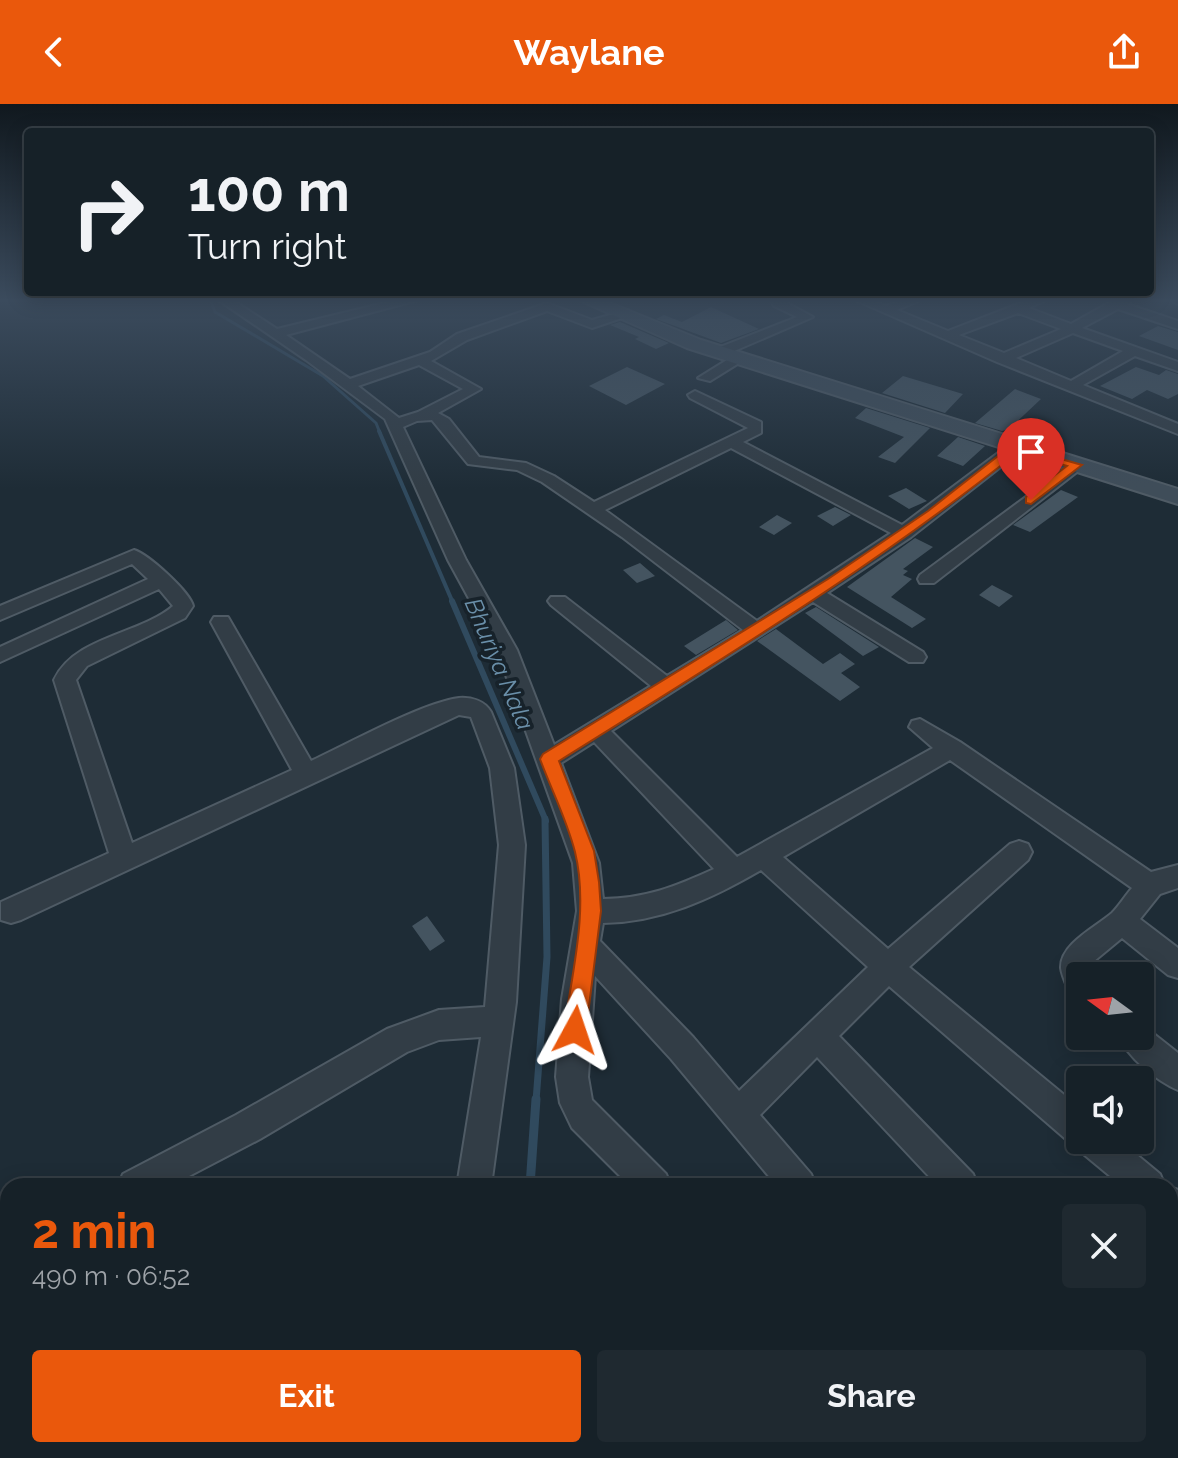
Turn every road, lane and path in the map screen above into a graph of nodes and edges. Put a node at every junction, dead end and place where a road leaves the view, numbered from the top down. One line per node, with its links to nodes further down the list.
1 (316, 362): 9 (street)
2 (413, 362): 9 (street)
3 (423, 362): 12 (street)
4 (722, 362): 8 (street)
5 (752, 362): 16 (street)
6 (1010, 362): 10 (street)
7 (1114, 362): 10 (street)
8 (705, 378)
9 (347, 385): 13 (street)
10 (1072, 386): 14 (street)
11 (695, 395): 15 (street)
12 (424, 414): 13 (street); 19 (street)
13 (396, 424): 34 (street)
14 (1178, 429)
15 (731, 442): 19 (street); 20 (street)
16 (1016, 447): 17 (street); 20 (street)
17 (1076, 465): 18 (street); 21 (street)
18 (1178, 497)
19 (594, 509): 27 (street)
20 (905, 533): 23 (street)
21 (927, 579)
22 (162, 580): 25 (street); 28 (street); 38 (street)
23 (814, 594): 27 (street); 29 (street)
24 (558, 601): 30 (street)
25 (0, 614)
26 (221, 622): 35 (street)
27 (755, 629): 30 (street)
28 (0, 655)
29 (916, 657)
30 (665, 686): 32 (street)
31 (920, 727): 33 (street)
32 (596, 730): 34 (street); 39 (street)
33 (952, 748): 37 (street); 41 (street)
34 (549, 759): 43 (street)
35 (306, 774): 38 (street); 49 (street)
36 (1019, 852): 48 (street)
37 (763, 855): 39 (street); 48 (street)
38 (124, 859): 42 (street)
39 (734, 872): 43 (street)
40 (1178, 876): 41 (street)
41 (1151, 885): 44 (street)
42 (11, 911)
43 (591, 911): 45 (street)
44 (1122, 921): 46 (street); 47 (street)
45 (586, 946): 53 (street); 58 (street)
46 (1077, 962)
47 (1178, 965)
48 (888, 967): 50 (street); 54 (street)
49 (498, 1021): 56 (street); 57 (street)
50 (818, 1036): 53 (street); 60 (street)
51 (1150, 1050): 52 (street)
52 (1178, 1074)
53 (738, 1114): 59 (street)
54 (1066, 1117)
55 (1110, 1154): 61 (street)
56 (150, 1178)
57 (475, 1178)
58 (646, 1178)
59 (792, 1178)
60 (953, 1178)
61 (1138, 1178)

